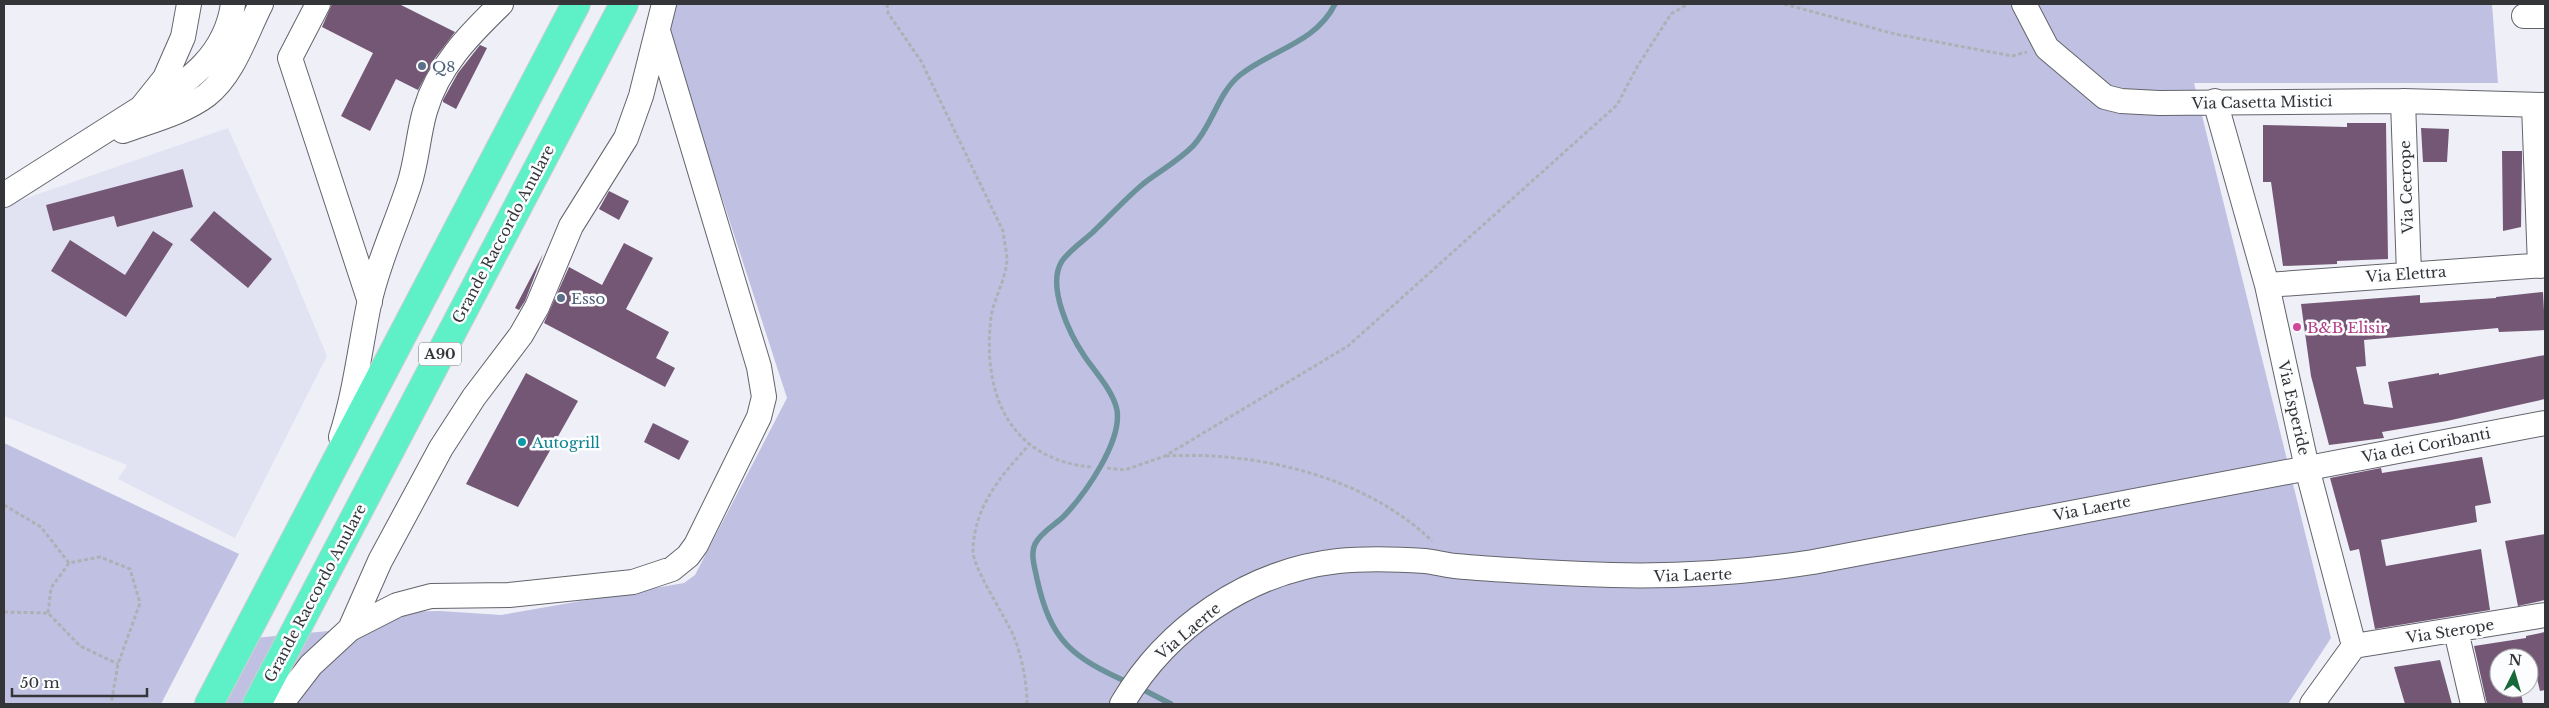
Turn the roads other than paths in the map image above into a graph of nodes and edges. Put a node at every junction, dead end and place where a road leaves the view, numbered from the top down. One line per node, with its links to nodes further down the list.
1 (189, 4): 15 (street)
2 (205, 4): 15 (street)
3 (233, 4): 16 (street)
4 (318, 4): 21 (street)
5 (501, 4): 21 (street)
6 (576, 4): 24 (highway, A90)
7 (624, 4): 30 (highway, Grande Raccordo Anulare / A90)
8 (664, 4): 11 (street)
9 (2024, 4): 12 (street, Via Casetta Mistici)
10 (258, 7): 16 (street)
11 (658, 31): 26 (street); 26 (street)
12 (2215, 101): 13 (street, Via Casetta Mistici); 20 (street, Via Esperide)
13 (2403, 101): 14 (street, Via Casetta Mistici); 19 (street, Via Cecrope)
14 (2540, 105): 18 (street)
15 (141, 108): 16 (street)
16 (79, 147): 17 (street)
17 (4, 195)
18 (2542, 266): 19 (street, Via Elettra)
19 (2409, 274): 20 (street, Via Elettra)
20 (2267, 285): 23 (street, Via Esperide)
21 (370, 302): 24 (street)
22 (2545, 423): 23 (street, Via dei Coribanti)
23 (2307, 468): 28 (street, Via Esperide); 32 (street, Via Laerte)
24 (324, 486): 29 (highway, A90)
25 (2545, 615): 27 (street, Via Sterope)
26 (350, 629): 31 (street)
27 (2456, 631): 28 (street, Via Sterope); 34 (street)
28 (2354, 646): 33 (street)
29 (209, 704)
30 (257, 704)
31 (281, 704)
32 (1122, 704)
33 (2312, 704)
34 (2473, 704)

